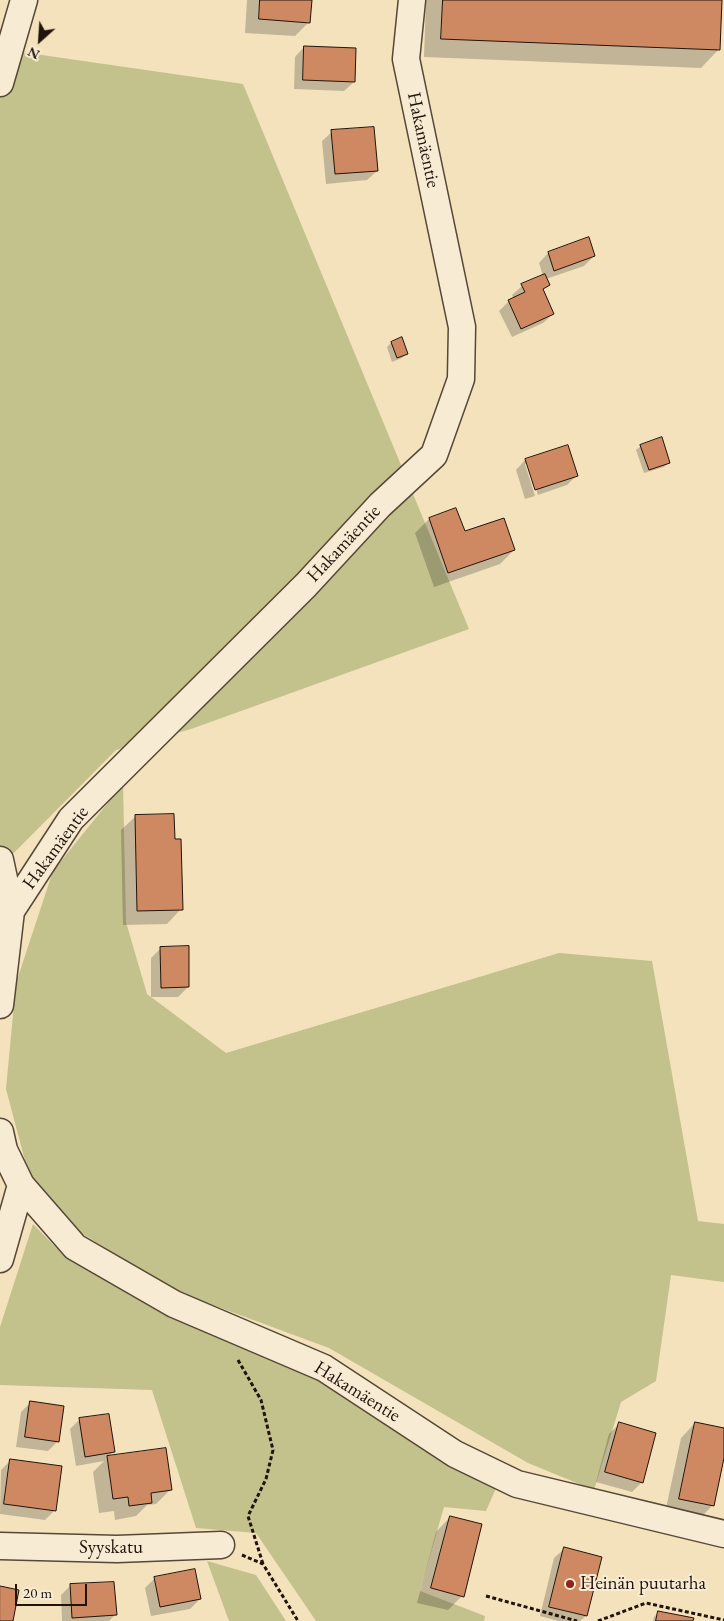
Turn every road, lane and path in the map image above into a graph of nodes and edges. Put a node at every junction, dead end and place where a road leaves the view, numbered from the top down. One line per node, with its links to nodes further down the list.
1 (24, 0): 3 (street)
2 (412, 0): 5 (street, Hakamäentie)
3 (0, 83)
4 (0, 860): 5 (street)
5 (11, 911): 6 (street, Hakamäentie)
6 (0, 1005)
7 (0, 1132): 8 (street, Hakamäentie)
8 (20, 1185): 9 (street); 11 (street, Hakamäentie)
9 (0, 1259)
10 (234, 1352): 14 (path)
11 (724, 1534)
12 (221, 1545): 13 (street, Syyskatu); 14 (path)
13 (0, 1546)
14 (263, 1564): 17 (path)
15 (486, 1596): 18 (path)
16 (724, 1620): 19 (path)
17 (298, 1621)
18 (576, 1621)
19 (598, 1621)

